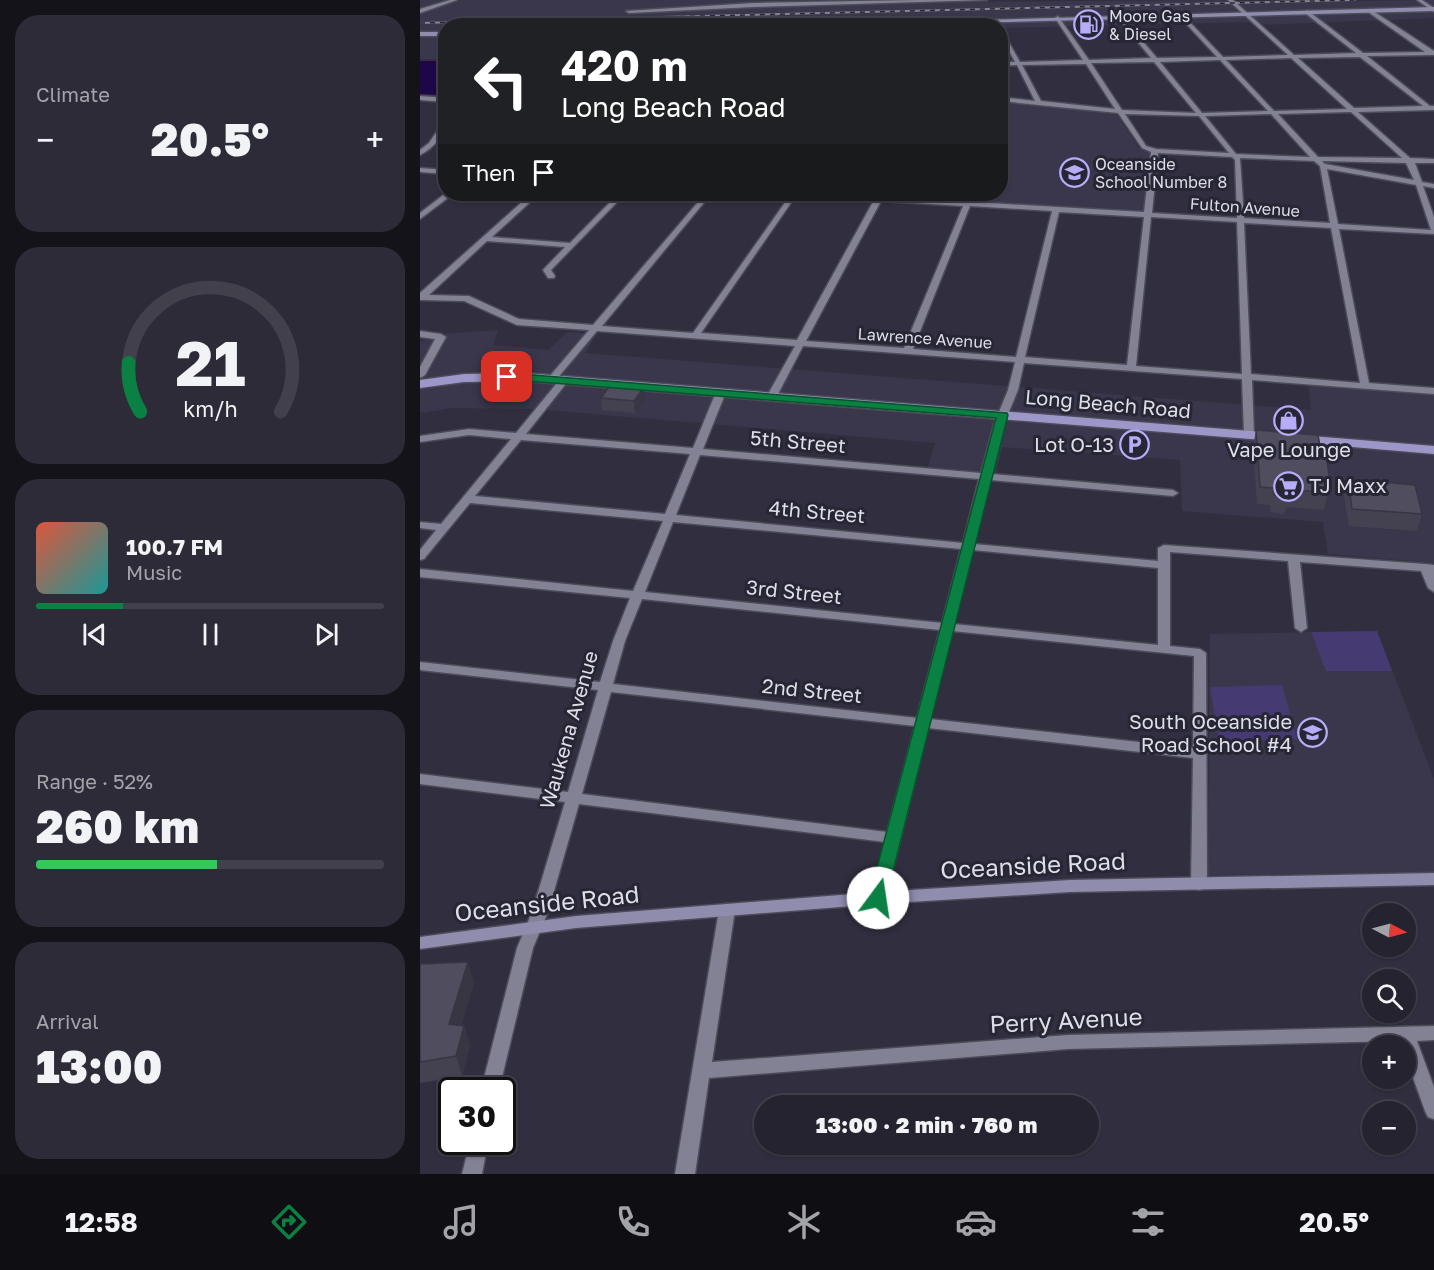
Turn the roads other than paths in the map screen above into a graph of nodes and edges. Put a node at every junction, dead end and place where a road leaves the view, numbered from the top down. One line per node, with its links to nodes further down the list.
1 (455, 0): 11 (street)
2 (712, 0): 9 (street)
3 (797, 0): 8 (street)
4 (985, 0): 8 (street)
5 (1230, 0): 15 (street)
6 (1419, 0): 10 (street)
7 (763, 1): 9 (street)
8 (827, 4): 9 (street)
9 (754, 5): 12 (street)
10 (1434, 9): 13 (main road)
11 (420, 11)
12 (629, 11)
13 (1370, 11): 14 (main road); 23 (street)
14 (1307, 12): 15 (main road); 24 (street)
15 (1245, 14): 16 (main road); 25 (street)
16 (1181, 15): 17 (main road); 26 (street)
17 (1120, 17): 18 (main road); 27 (street)
18 (1058, 18): 19 (main road); 28 (street)
19 (1008, 24)
20 (420, 34): 21 (main road)
21 (438, 34)
22 (1008, 44): 30 (street)
23 (1433, 54): 24 (street)
24 (1362, 55): 25 (street); 35 (street)
25 (1293, 57): 26 (street); 36 (street)
26 (1223, 59): 27 (street); 38 (street)
27 (1156, 60): 28 (street); 39 (street)
28 (1088, 62): 30 (street); 37 (street)
29 (1008, 64): 30 (street)
30 (1019, 64): 34 (street)
31 (420, 98): 32 (street)
32 (438, 99)
33 (1008, 100): 34 (street)
34 (1040, 103): 37 (street)
35 (1432, 109): 36 (street)
36 (1353, 111): 38 (street); 45 (street)
37 (1121, 112): 39 (street); 41 (street)
38 (1275, 113): 39 (street); 44 (street)
39 (1200, 115): 43 (street)
40 (438, 134): 42 (street)
41 (1155, 151): 43 (street); 61 (street)
42 (420, 153)
43 (1233, 155): 44 (street); 63 (street)
44 (1317, 159): 45 (street); 47 (street)
45 (1408, 160): 46 (street); 50 (street)
46 (1434, 161)
47 (1323, 166): 50 (street); 64 (street)
48 (420, 170): 49 (street)
49 (438, 171)
50 (1419, 183): 51 (street); 65 (street)
51 (1434, 186)
52 (440, 201): 62 (street)
53 (528, 201): 66 (street)
54 (615, 201): 67 (street)
55 (702, 201): 70 (street)
56 (789, 201): 72 (street)
57 (877, 201): 73 (street)
58 (942, 201): 59 (street, Fulton Avenue)
59 (967, 203): 60 (street, Fulton Avenue); 74 (street)
60 (1056, 209): 61 (street, Fulton Avenue); 75 (street)
61 (1148, 214): 63 (street, Fulton Avenue); 76 (street)
62 (420, 217)
63 (1240, 220): 64 (street, Fulton Avenue); 78 (street)
64 (1335, 226): 65 (street, Fulton Avenue); 81 (street)
65 (1434, 230)
66 (485, 239): 67 (street); 69 (street)
67 (572, 245): 68 (street)
68 (551, 276)
69 (420, 297): 70 (street, Lawrence Avenue)
70 (595, 328): 72 (street, Lawrence Avenue); 79 (street)
71 (420, 334): 77 (street)
72 (695, 336): 73 (street, Lawrence Avenue)
73 (800, 343): 74 (street, Lawrence Avenue); 84 (street)
74 (908, 351): 75 (street, Lawrence Avenue)
75 (1020, 360): 76 (street, Lawrence Avenue); 85 (street)
76 (1131, 369): 78 (street, Lawrence Avenue)
77 (420, 375)
78 (1247, 377): 81 (street, Lawrence Avenue); 86 (street)
79 (558, 380): 80 (main road, Long Beach Road); 83 (main road, Long Beach Road); 87 (street)
80 (420, 384)
81 (1365, 386): 82 (street, Lawrence Avenue)
82 (1434, 391)
83 (721, 392): 84 (main road, Long Beach Road); 90 (street, Waukena Avenue)
84 (772, 396): 85 (main road, Long Beach Road)
85 (1003, 415): 86 (main road, Long Beach Road); 91 (street)
86 (1249, 435): 89 (main road, Long Beach Road)
87 (519, 436): 88 (street, 5th Street); 90 (street, 5th Street); 93 (street)
88 (420, 439)
89 (1434, 450)
90 (696, 452): 91 (street, 5th Street); 94 (street, Waukena Avenue)
91 (986, 477): 92 (street, 5th Street); 97 (street)
92 (1173, 493)
93 (467, 499): 94 (street, 4th Street); 96 (street)
94 (669, 518): 97 (street, 4th Street); 104 (street, Waukena Avenue)
95 (420, 525): 96 (street)
96 (444, 528): 98 (street)
97 (968, 546): 100 (street, 4th Street); 105 (street)
98 (420, 557)
99 (1294, 558): 100 (street); 101 (street); 106 (street)
100 (1164, 564): 107 (street)
101 (1429, 568): 103 (street)
102 (420, 573): 104 (street, 3rd Street)
103 (1434, 588)
104 (638, 596): 105 (street, 3rd Street); 109 (street, Waukena Avenue)
105 (948, 627): 107 (street, 3rd Street); 110 (street)
106 (1302, 628)
107 (1164, 649): 111 (street, 3rd Street)
108 (420, 666): 109 (street, 2nd Street)
109 (605, 687): 110 (street, 2nd Street); 113 (street, Waukena Avenue)
110 (923, 723): 111 (street, 2nd Street); 114 (street)
111 (1200, 754): 116 (street)
112 (420, 779): 113 (street)
113 (573, 798): 114 (street); 119 (street, Waukena Avenue)
114 (894, 838): 117 (street)
115 (1434, 879): 116 (main road, Oceanside Road)
116 (1199, 884): 117 (main road, Oceanside Road)
117 (878, 898): 118 (main road, Oceanside Road)
118 (727, 910): 119 (main road, Oceanside Road); 123 (street)
119 (534, 928): 120 (main road, Oceanside Road); 124 (street, Waukena Avenue)
120 (420, 943)
121 (1405, 1033): 122 (street, Perry Avenue); 123 (street, Perry Avenue); 125 (street)
122 (1434, 1033)
123 (702, 1071): 128 (street)
124 (493, 1077)
125 (1434, 1111)
126 (476, 1155): 127 (street)
127 (472, 1174)
128 (685, 1174)

